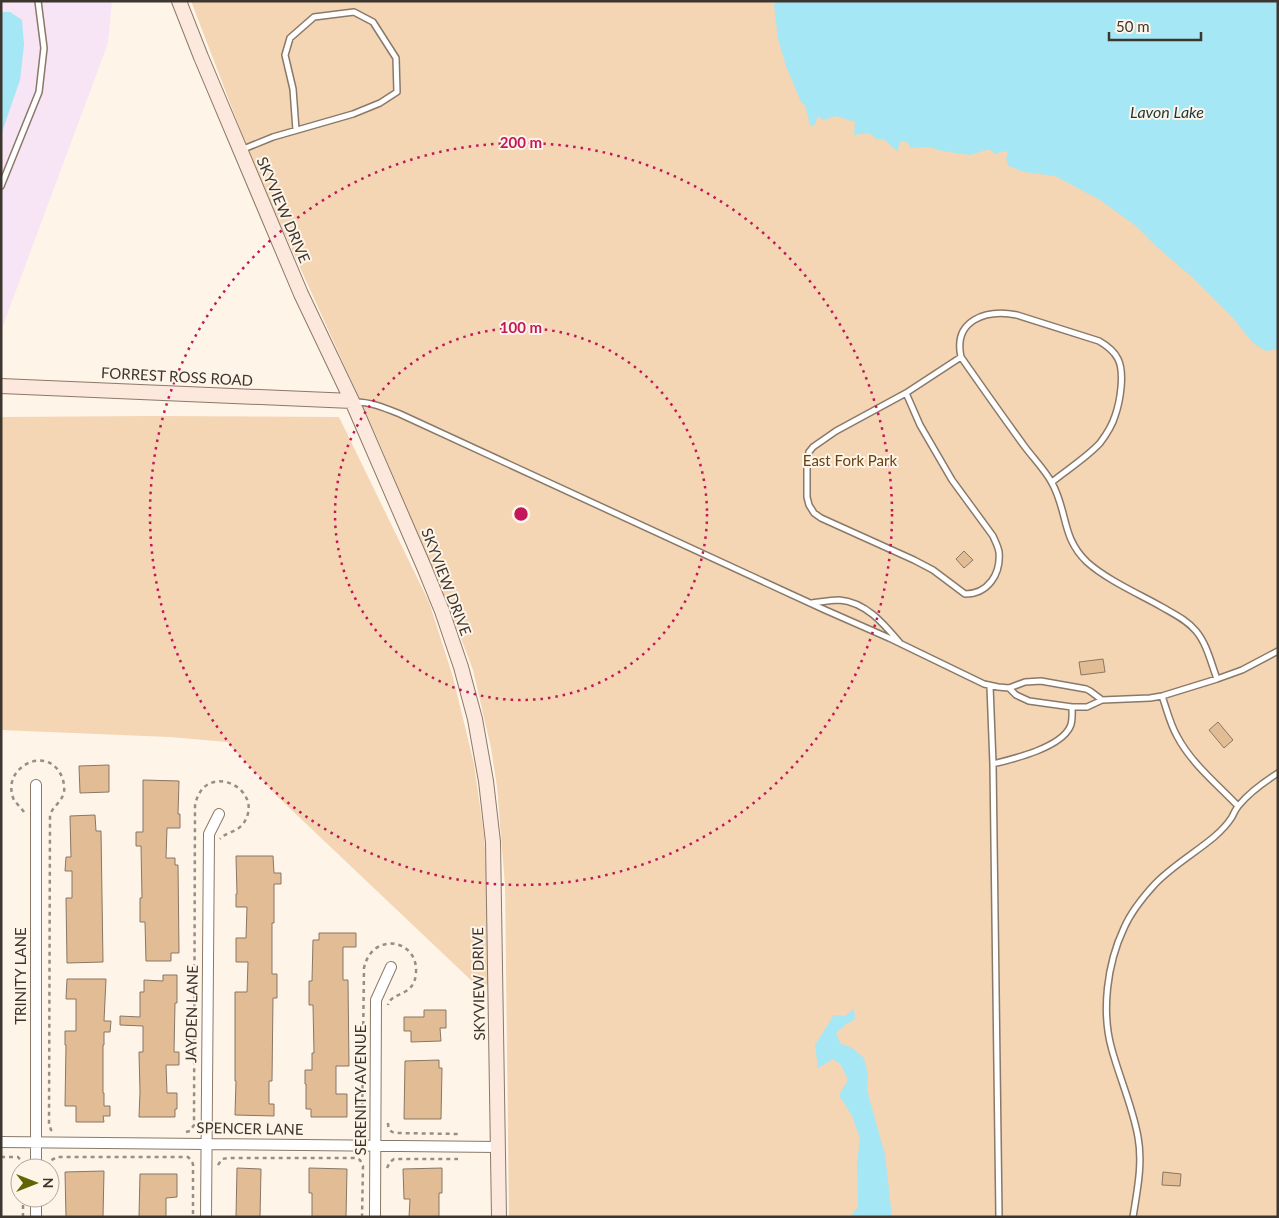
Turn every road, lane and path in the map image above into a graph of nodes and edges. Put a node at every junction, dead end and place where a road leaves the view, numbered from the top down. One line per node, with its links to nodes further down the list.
1 (38, 1): 5 (lane)
2 (179, 1): 4 (street, SKYVIEW DRIVE)
3 (296, 130): 3 (lane); 4 (lane)
4 (240, 150): 9 (street, SKYVIEW DRIVE)
5 (1, 186)
6 (961, 358): 8 (lane); 10 (lane); 10 (lane)
7 (1, 386): 9 (street, FORREST ROSS ROAD)
8 (906, 393): 8 (lane)
9 (352, 401): 11 (lane); 38 (street, SKYVIEW DRIVE)
10 (1052, 482): 14 (lane)
11 (809, 603): 12 (lane); 12 (lane)
12 (902, 645): 15 (lane)
13 (1278, 651): 14 (lane)
14 (1217, 679): 17 (lane)
15 (990, 686): 16 (lane); 20 (lane)
16 (1009, 688): 18 (lane); 19 (lane)
17 (1162, 696): 18 (lane); 23 (lane)
18 (1102, 700): 19 (lane)
19 (1072, 707): 20 (lane)
20 (992, 764): 51 (lane)
21 (1278, 773): 23 (lane)
22 (36, 784): 35 (street, TRINITY LANE)
23 (1238, 806): 52 (lane)
24 (219, 814): 36 (street, JAYDEN LANE)
25 (25, 816): 30 (path)
26 (219, 842): 31 (path)
27 (391, 967): 37 (street, SERENITY AVENUE)
28 (388, 1011): 32 (path)
29 (388, 1114): 33 (path)
30 (57, 1132)
31 (184, 1133)
32 (354, 1134)
33 (458, 1134)
34 (1, 1142): 35 (street, SPENCER LANE)
35 (37, 1142): 36 (street, SPENCER LANE); 41 (street, TRINITY LANE)
36 (206, 1144): 37 (street, SPENCER LANE); 47 (street, JAYDEN LANE)
37 (375, 1145): 38 (street, SPENCER LANE); 49 (street, SERENITY AVENUE)
38 (498, 1147): 50 (street, SKYVIEW DRIVE)
39 (1, 1157): 40 (path)
40 (19, 1158)
41 (36, 1158)
42 (55, 1158): 46 (path)
43 (458, 1159): 44 (path)
44 (387, 1169)
45 (218, 1172): 48 (path)
46 (193, 1217)
47 (206, 1217)
48 (362, 1217)
49 (375, 1217)
50 (499, 1217)
51 (999, 1217)
52 (1133, 1217)

